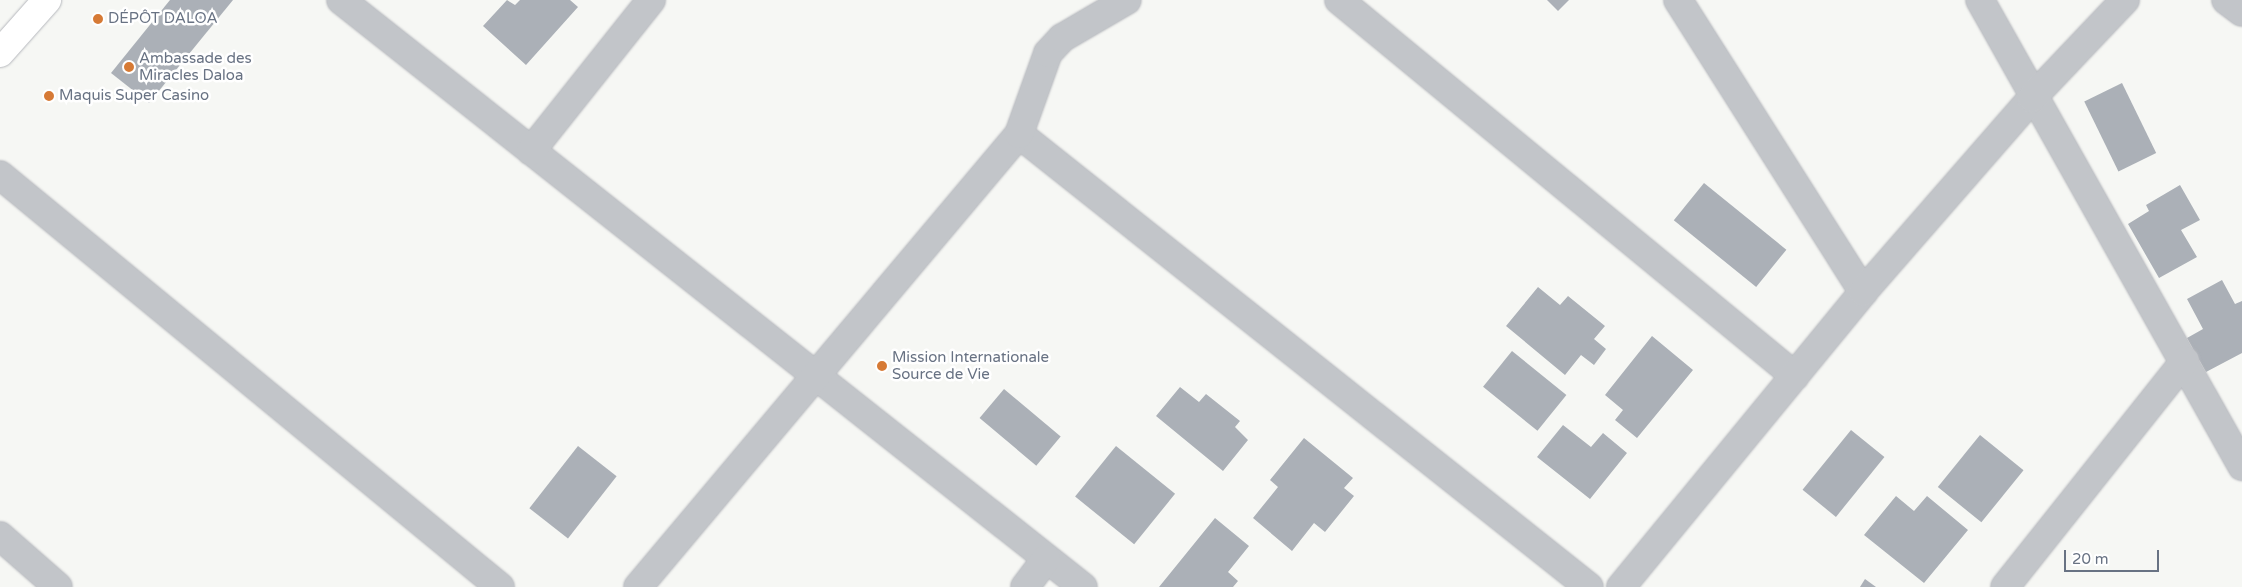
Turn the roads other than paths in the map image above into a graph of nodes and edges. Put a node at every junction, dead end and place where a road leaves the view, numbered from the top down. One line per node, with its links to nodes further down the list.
1 (47, 0): 11 (main road)
2 (341, 0): 14 (street)
3 (651, 0): 14 (street)
4 (1127, 0): 13 (street)
5 (1339, 0): 18 (street)
6 (1678, 0): 16 (street)
7 (1980, 0): 12 (street)
8 (2125, 0): 12 (street)
9 (2226, 0): 10 (street)
10 (2242, 12)
11 (0, 53)
12 (2032, 98): 16 (street); 17 (street)
13 (1019, 134): 19 (street); 28 (street)
14 (531, 151): 19 (street)
15 (0, 175): 24 (street)
16 (1864, 292): 18 (street)
17 (2185, 361): 20 (street); 30 (street)
18 (1795, 376): 29 (street)
19 (818, 377): 22 (street); 25 (street)
20 (2242, 466)
21 (0, 536): 23 (street)
22 (1046, 559): 26 (street); 27 (street)
23 (58, 587)
24 (500, 587)
25 (638, 587)
26 (1025, 587)
27 (1083, 587)
28 (1589, 587)
29 (1621, 587)
30 (2005, 587)

